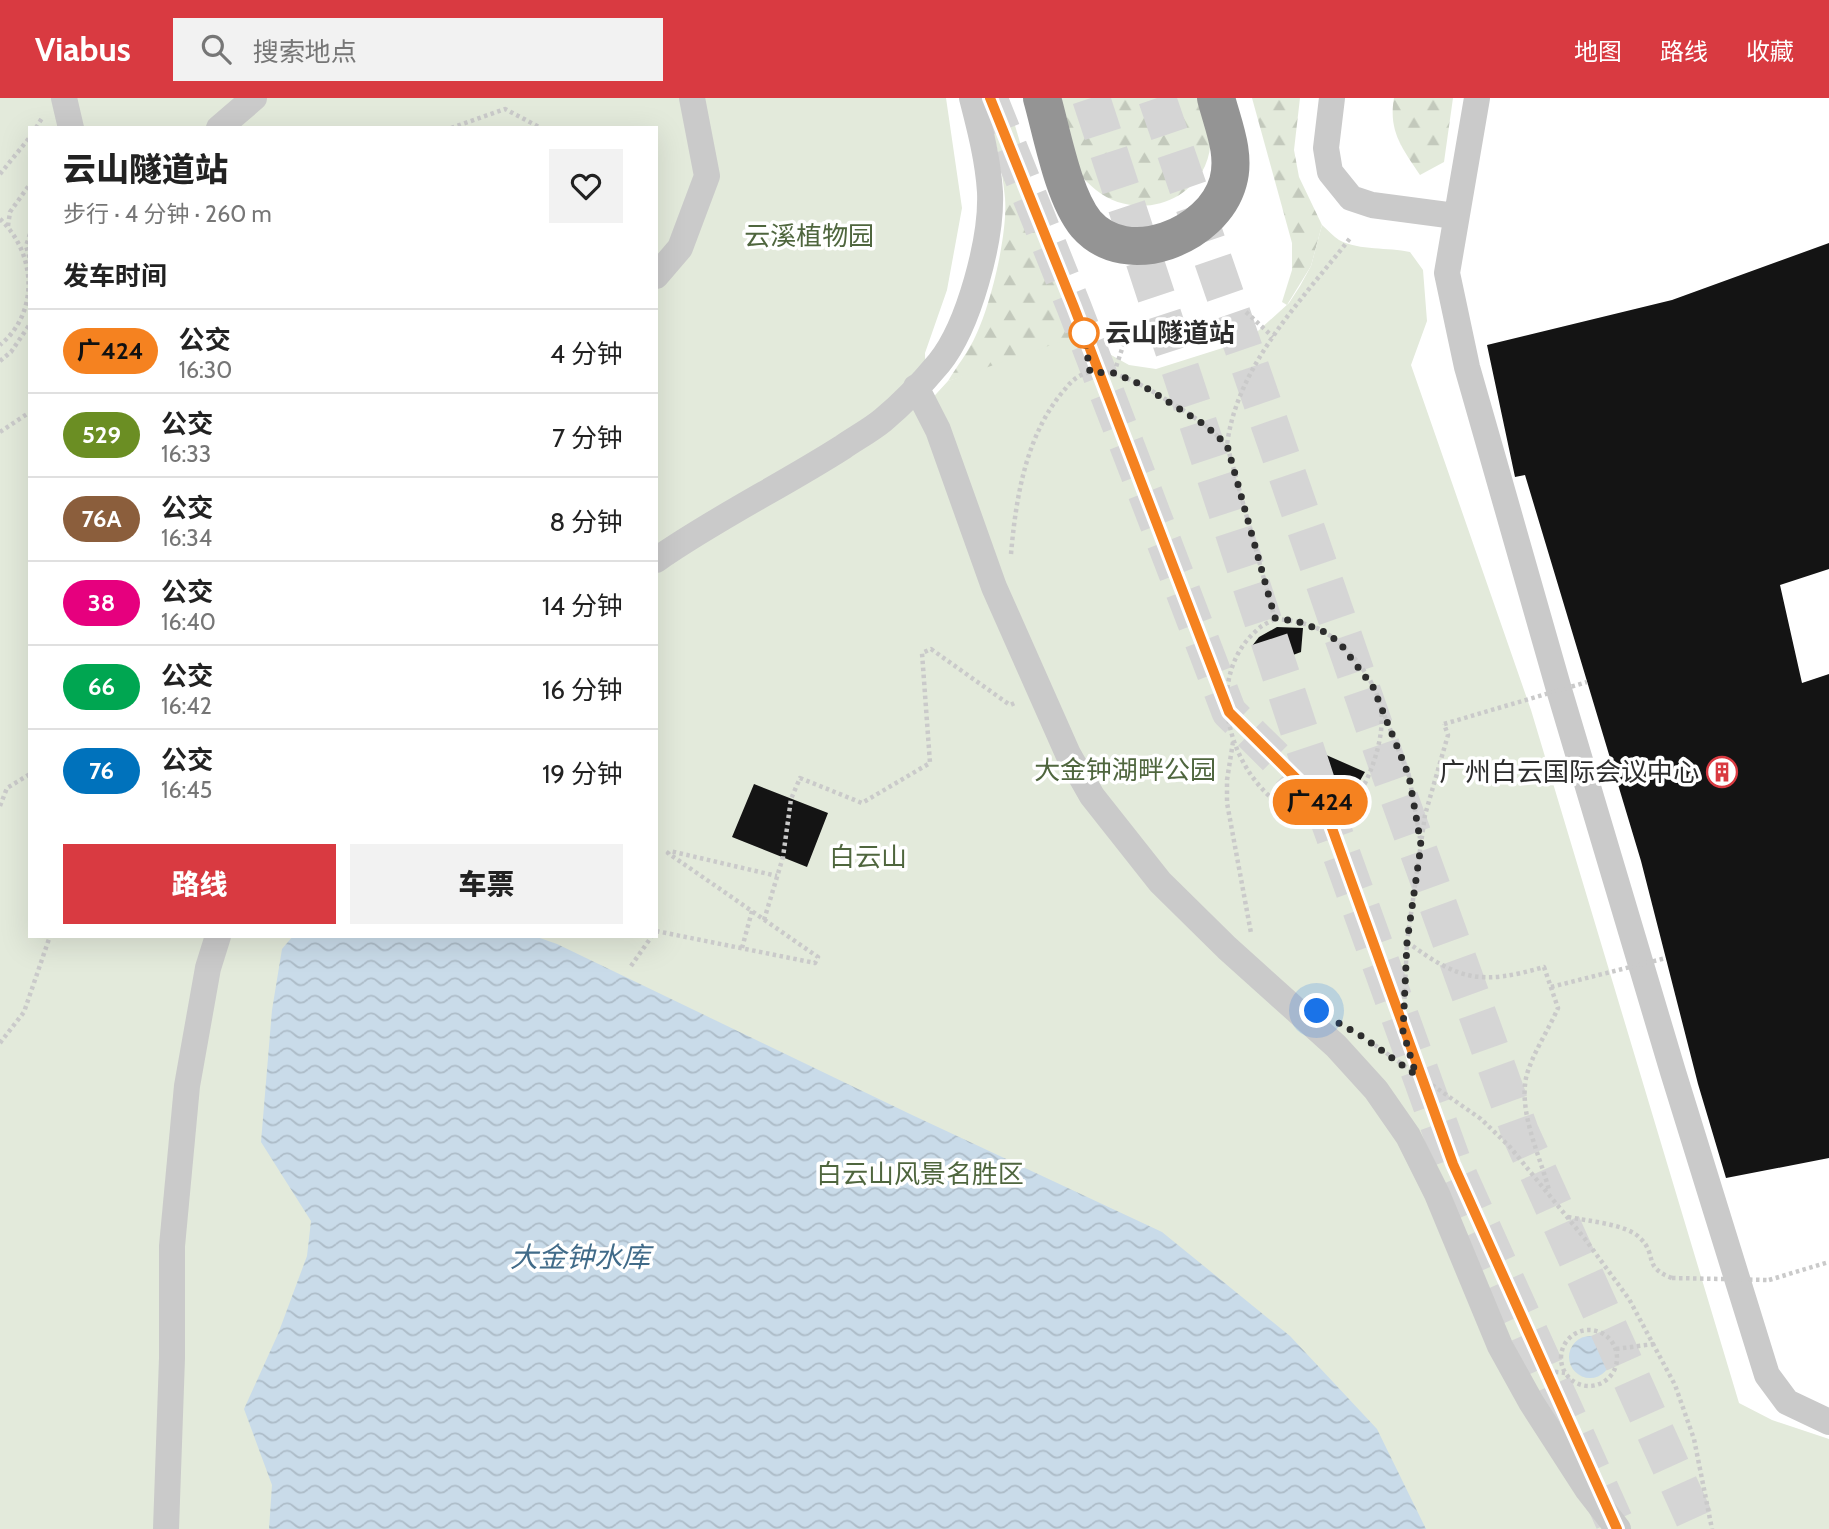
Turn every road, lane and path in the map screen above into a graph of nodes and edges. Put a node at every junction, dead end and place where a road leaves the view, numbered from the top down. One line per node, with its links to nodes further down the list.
1 (64, 98): 9 (street)
2 (254, 98): 10 (street)
3 (692, 98): 21 (street)
4 (972, 98): 30 (street)
5 (1042, 98): 6 (highway)
6 (1216, 98)
7 (1332, 98): 16 (street)
8 (1477, 98): 16 (street)
9 (71, 126)
10 (221, 126)
11 (457, 126): 12 (path)
12 (537, 126)
13 (28, 139): 14 (path)
14 (0, 174)
15 (28, 187): 18 (path)
16 (1455, 216): 65 (street)
17 (0, 219): 18 (path)
18 (8, 226): 20 (path)
19 (1351, 237): 25 (path)
20 (28, 271)
21 (658, 274)
22 (28, 295): 27 (path)
23 (1246, 312): 25 (path)
24 (28, 327): 28 (path)
25 (1273, 337): 33 (path)
26 (1124, 343): 29 (path)
27 (0, 345)
28 (0, 361)
29 (1114, 373): 33 (path); 35 (path)
30 (916, 387): 34 (street); 38 (street)
31 (28, 413): 32 (path)
32 (0, 432)
33 (1227, 445): 36 (path)
34 (658, 559)
35 (1011, 562)
36 (1275, 618): 39 (path); 40 (path)
37 (1587, 682): 43 (path, bridge)
38 (1041, 694): 44 (path); 67 (street)
39 (1380, 705): 40 (path); 43 (path)
40 (1233, 741): 51 (path)
41 (28, 775): 42 (path)
42 (0, 806)
43 (1421, 845): 52 (path)
44 (777, 876): 45 (path); 46 (path)
45 (752, 911): 46 (path); 53 (path)
46 (764, 920): 53 (path)
47 (658, 931): 53 (path)
48 (49, 938): 58 (path)
49 (217, 938): 66 (street)
50 (651, 938): 55 (path)
51 (1252, 939)
52 (1407, 942): 56 (path); 59 (path)
53 (742, 948)
54 (1666, 958): 56 (path, bridge)
55 (631, 966)
56 (1551, 987): 60 (path)
57 (1360, 1035): 59 (path)
58 (0, 1043)
59 (1416, 1075): 60 (path)
60 (1550, 1194): 61 (path)
61 (1568, 1217): 62 (path, bridge); 63 (path)
62 (1829, 1262)
63 (1654, 1344): 64 (path); 68 (path)
64 (1616, 1349): 64 (path)
65 (1829, 1422)
66 (166, 1529)
67 (1618, 1529)
68 (1712, 1529)

